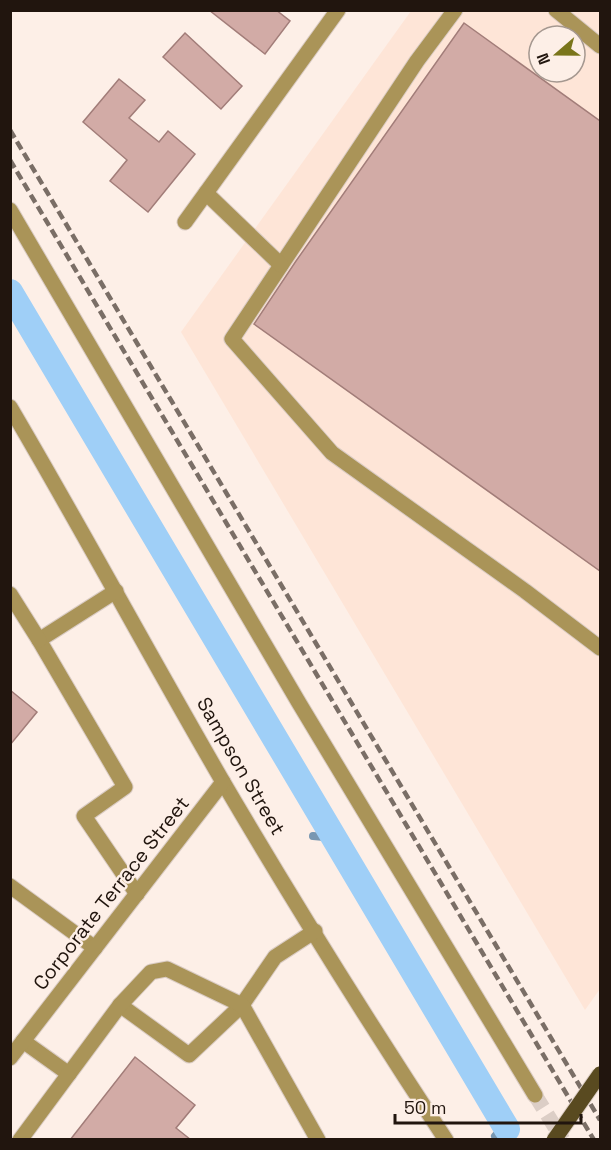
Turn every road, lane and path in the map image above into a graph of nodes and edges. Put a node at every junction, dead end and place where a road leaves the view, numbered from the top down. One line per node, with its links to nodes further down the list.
1 (338, 10): 5 (street)
2 (455, 10): 8 (street)
3 (556, 10): 4 (street)
4 (600, 46)
5 (206, 193): 7 (street); 8 (street)
6 (10, 210): 25 (street)
7 (185, 222)
8 (281, 265): 13 (street)
9 (11, 409): 10 (street, Sampson Street)
10 (117, 591): 12 (street); 14 (street, Sampson Street)
11 (10, 594): 12 (street)
12 (39, 640): 16 (street)
13 (600, 648)
14 (223, 782): 16 (street, Corporate Terrace Street); 17 (street, Sampson Street)
15 (10, 886): 18 (street)
16 (137, 894): 18 (street, Corporate Terrace Street)
17 (315, 931): 20 (street); 26 (street, Sampson Street)
18 (95, 948): 21 (street, Corporate Terrace Street)
19 (120, 1005): 20 (street); 20 (street); 23 (street)
20 (242, 1005): 28 (street)
21 (23, 1041): 22 (street, Corporate Terrace Street); 23 (street)
22 (10, 1058)
23 (69, 1074): 27 (street)
24 (600, 1074): 29 (main road, bridge)
25 (535, 1095)
26 (442, 1138)
27 (20, 1140)
28 (318, 1140)
29 (554, 1140)

